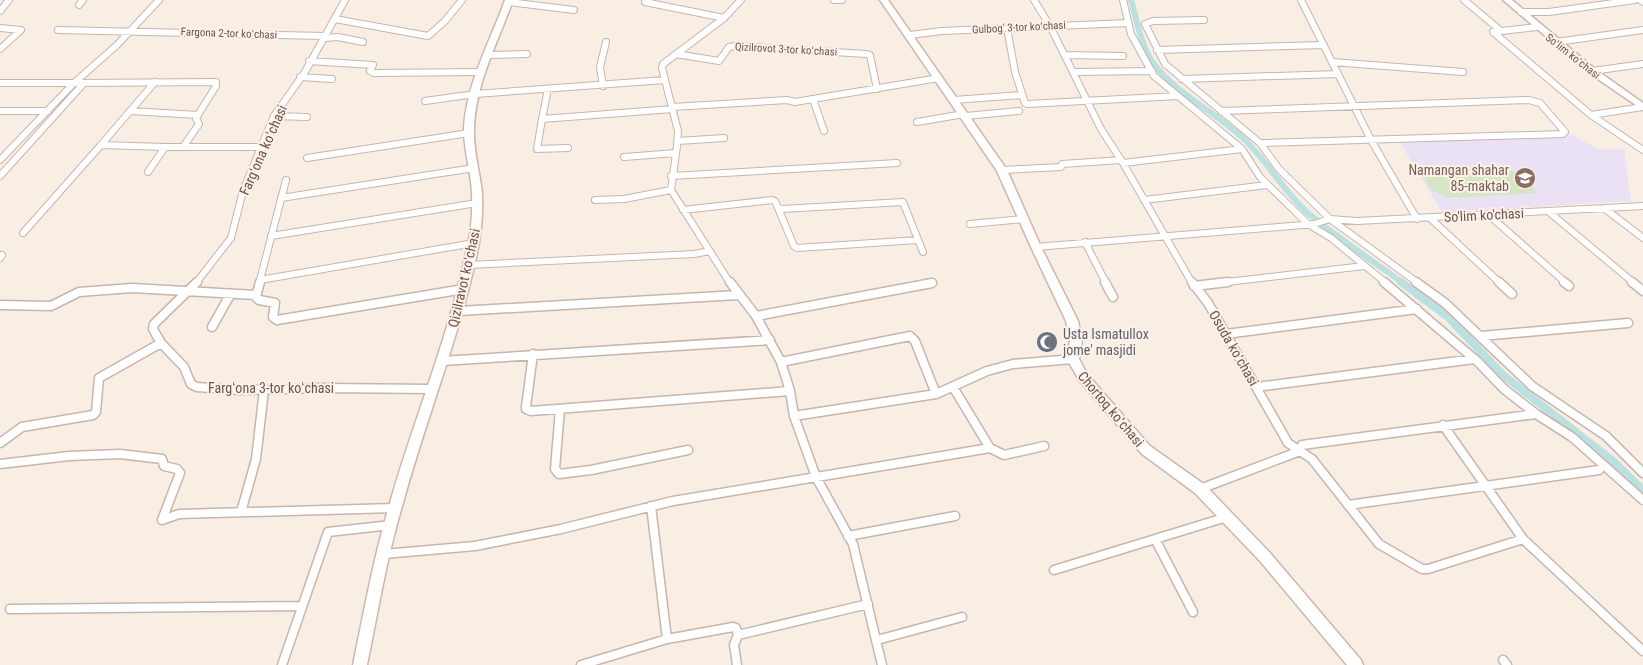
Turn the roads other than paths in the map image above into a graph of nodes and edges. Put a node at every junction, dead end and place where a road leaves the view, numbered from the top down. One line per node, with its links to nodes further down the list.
1 (9, 0): 20 (street)
2 (83, 0): 18 (street)
3 (159, 0): 31 (street)
4 (345, 0): 23 (street, Fargʻona koʻchasi)
5 (462, 0): 23 (street)
6 (741, 0): 22 (street)
7 (834, 0): 8 (street)
8 (842, 0)
9 (884, 0): 34 (street, Chortoq koʻchasi)
10 (1034, 0): 26 (street, Osuda koʻchasi)
11 (1123, 0): 25 (street)
12 (1301, 0): 39 (street)
13 (1464, 0): 33 (street)
14 (1507, 0): 21 (street, Soʻlim koʻchasi)
15 (1635, 0): 21 (street)
16 (509, 1): 19 (street); 45 (street, Qizilravot koʻchasi)
17 (645, 2): 22 (street)
18 (78, 5)
19 (574, 10)
20 (0, 11)
21 (1521, 12): 27 (street, Soʻlim koʻchasi)
22 (724, 18): 43 (street)
23 (335, 19): 35 (street, Fargʻona koʻchasi)
24 (1204, 20): 41 (street)
25 (1128, 23): 26 (street, Gulbog' 3-tor koʻchasi); 53 (street)
26 (1050, 26): 29 (street, Gulbog' 3-tor koʻchasi); 44 (street, Osuda koʻchasi)
27 (1537, 27): 33 (street); 38 (street, Soʻlim koʻchasi)
28 (0, 28): 40 (street)
29 (1007, 28): 34 (street, Gulbog' 3-tor koʻchasi); 69 (street)
30 (58, 30): 31 (street, Fargona 2-tor koʻchasi)
31 (131, 30): 35 (street, Fargona 2-tor koʻchasi); 63 (street)
32 (1643, 30): 38 (street)
33 (1501, 31): 86 (street)
34 (910, 34): 57 (street, Chortoq koʻchasi)
35 (326, 37): 36 (street, Fargona 2-tor koʻchasi); 47 (street, Fargʻona koʻchasi)
36 (363, 42)
37 (606, 42): 65 (street)
38 (1556, 42): 50 (street, Soʻlim koʻchasi)
39 (1324, 45): 41 (street); 48 (street)
40 (0, 49)
41 (1157, 50): 59 (street)
42 (527, 54): 45 (street)
43 (676, 54): 60 (street); 67 (street, Qizilrovot 3-tor koʻchasi)
44 (1065, 54): 46 (street); 52 (street, Osuda koʻchasi)
45 (488, 55): 51 (street, Qizilravot koʻchasi)
46 (1123, 56)
47 (309, 61): 51 (street); 56 (street, Fargʻona koʻchasi)
48 (1332, 62): 54 (street); 55 (street)
49 (1643, 64): 50 (street)
50 (1592, 71): 75 (street, Soʻlim koʻchasi)
51 (481, 72): 68 (street, Qizilravot koʻchasi)
52 (1074, 72): 53 (street); 74 (street, Osuda koʻchasi)
53 (1152, 72): 70 (street)
54 (1463, 72)
55 (1338, 74): 59 (street); 76 (street)
56 (300, 77): 58 (street); 87 (street, Fargʻona koʻchasi)
57 (939, 78): 67 (street); 73 (street, Chortoq koʻchasi)
58 (332, 79)
59 (1182, 79): 81 (street)
60 (666, 80): 65 (street); 78 (street)
61 (155, 82): 64 (street); 83 (street); 84 (street)
62 (0, 83): 63 (street)
63 (74, 83): 64 (street); 79 (street)
64 (84, 84): 113 (street)
65 (602, 86): 66 (street)
66 (548, 89): 68 (street); 89 (street)
67 (877, 89): 71 (street)
68 (475, 94): 72 (street); 92 (street, Qizilravot koʻchasi)
69 (1022, 95): 73 (street); 74 (street)
70 (1178, 96): 74 (street); 102 (street)
71 (813, 99): 78 (street); 91 (street)
72 (425, 100)
73 (954, 100): 85 (street, Chortoq koʻchasi)
74 (1088, 101): 108 (street, Osuda koʻchasi)
75 (1639, 101): 77 (street, Soʻlim koʻchasi)
76 (1354, 106): 81 (street); 94 (street); 94 (street)
77 (1643, 107): 86 (street)
78 (673, 108): 89 (street); 95 (street)
79 (48, 111): 82 (street); 107 (street)
80 (1019, 111): 85 (street)
81 (1221, 111): 96 (street)
82 (0, 112)
83 (130, 112): 84 (street); 97 (street)
84 (198, 114): 99 (street)
85 (965, 115): 90 (street); 111 (street, Chortoq koʻchasi)
86 (1591, 115): 103 (street)
87 (274, 116): 88 (street); 100 (street, Fargʻona koʻchasi)
88 (307, 117)
89 (542, 120): 101 (street)
90 (917, 122)
91 (824, 131)
92 (469, 133): 106 (street); 110 (street, Qizilravot koʻchasi)
93 (724, 138): 95 (street)
94 (1371, 140): 96 (street); 128 (street)
95 (678, 141): 104 (street)
96 (1260, 142): 131 (street)
97 (101, 145): 98 (street); 134 (street)
98 (165, 147): 99 (street); 112 (street)
99 (184, 147): 100 (street)
100 (263, 147): 152 (street, Fargʻona koʻchasi)
101 (568, 148)
102 (1242, 149): 108 (street); 116 (street)
103 (1643, 150)
104 (676, 153): 105 (street); 114 (street)
105 (624, 157)
106 (307, 158)
107 (0, 160)
108 (1122, 161): 111 (street); 120 (street, Osuda koʻchasi)
109 (897, 163): 114 (street)
110 (474, 168): 118 (street); 121 (street, Qizilravot koʻchasi)
111 (1002, 170): 130 (street, Chortoq koʻchasi)
112 (148, 172)
113 (0, 176)
114 (671, 176): 117 (street)
115 (286, 180): 118 (street)
116 (1267, 186): 120 (street); 133 (street)
117 (671, 190): 119 (street); 125 (street)
118 (281, 198): 136 (street)
119 (595, 200)
120 (1144, 200): 135 (street, Osuda koʻchasi)
121 (477, 203): 136 (street); 140 (street, Qizilravot koʻchasi)
122 (1643, 206): 124 (street, So'lim ko'chasi)
123 (778, 208): 125 (street); 138 (street); 138 (street)
124 (1604, 208): 126 (street, So'lim ko'chasi); 137 (street)
125 (683, 210): 142 (street)
126 (1549, 212): 127 (street, So'lim ko'chasi); 151 (street)
127 (1489, 216): 129 (street, So'lim ko'chasi); 149 (street)
128 (1417, 218): 129 (street, So'lim ko'chasi); 131 (street, So'lim ko'chasi)
129 (1430, 218): 153 (street)
130 (1024, 219): 132 (street); 141 (street, Chortoq koʻchasi)
131 (1328, 220): 133 (street); 165 (street)
132 (970, 224)
133 (1311, 224): 135 (street); 145 (street)
134 (24, 234)
135 (1165, 235): 139 (street); 148 (street, Osuda koʻchasi)
136 (271, 236): 146 (street)
137 (1643, 238)
138 (918, 240): 143 (street)
139 (1085, 242): 141 (street); 157 (street)
140 (474, 243): 144 (street, Qizilravot koʻchasi); 146 (street)
141 (1036, 247): 169 (street, Chortoq koʻchasi)
142 (710, 251): 144 (street); 156 (street)
143 (924, 252)
144 (469, 265): 150 (street, Qizilravot koʻchasi)
145 (1364, 266): 148 (street); 159 (street)
146 (260, 280): 155 (street)
147 (932, 283): 161 (street)
148 (1194, 286): 164 (street, Osuda koʻchasi)
149 (1569, 286)
150 (464, 288): 155 (street); 160 (street, Qizilravot koʻchasi)
151 (1643, 290)
152 (188, 292): 154 (street); 158 (street); 167 (street, Fargʻona koʻchasi)
153 (1512, 294)
154 (230, 295): 155 (street); 163 (street)
155 (256, 295)
156 (738, 295): 160 (street); 161 (street)
157 (1113, 297)
158 (0, 305)
159 (1417, 309): 164 (street); 170 (street)
160 (459, 311): 171 (street, Qizilravot koʻchasi)
161 (756, 316): 166 (street)
162 (1628, 323): 165 (street)
163 (212, 327)
164 (1226, 334): 174 (street, Osuda koʻchasi)
165 (1481, 336): 190 (street)
166 (770, 340): 168 (street); 172 (street)
167 (161, 343): 176 (street, Fargʻona 3-tor koʻchasi); 183 (street)
168 (533, 354): 171 (street); 179 (street)
169 (1073, 359): 173 (street); 193 (street, Chortoq koʻchasi)
170 (1474, 359): 174 (street); 180 (street)
171 (442, 361): 175 (street, Qizilravot koʻchasi)
172 (781, 362): 177 (street); 178 (street)
173 (953, 387): 178 (street); 185 (street)
174 (1256, 388): 187 (street, Osuda koʻchasi)
175 (432, 389): 176 (street, Fargʻona 3-tor koʻchasi); 197 (street, Qizilravot koʻchasi)
176 (264, 390): 198 (street)
177 (790, 391): 179 (street); 181 (street)
178 (936, 394): 181 (street)
179 (560, 409): 186 (street)
180 (1536, 414): 182 (street); 194 (street)
181 (794, 416): 191 (street)
182 (1442, 425): 187 (street); 192 (street)
183 (0, 443)
184 (1044, 446): 185 (street)
185 (990, 448): 191 (street)
186 (688, 450)
187 (1300, 451): 193 (street); 195 (street, Osuda koʻchasi)
188 (0, 464): 198 (street)
189 (1599, 470): 192 (street)
190 (1643, 473)
191 (816, 477): 196 (street); 202 (street)
192 (1485, 486): 195 (street); 204 (street)
193 (1200, 489): 200 (street, Chortoq koʻchasi)
194 (1643, 500)
195 (1348, 505): 204 (street, Osuda koʻchasi)
196 (651, 506): 205 (street); 213 (street)
197 (395, 508): 198 (street); 201 (street, Qizilravot koʻchasi)
198 (241, 512)
199 (955, 516): 202 (street)
200 (1228, 517): 203 (street); 221 (street, Chortoq koʻchasi)
201 (391, 525): 205 (street, Qizilravot koʻchasi); 208 (street)
202 (848, 536): 207 (street)
203 (1154, 539): 206 (street); 210 (street)
204 (1523, 539): 215 (street)
205 (384, 554): 217 (street, Qizilravot koʻchasi)
206 (1054, 570)
207 (868, 604): 212 (street); 214 (street)
208 (302, 606): 209 (street); 216 (street)
209 (10, 609)
210 (1193, 612)
211 (962, 617): 214 (street)
212 (738, 635): 213 (street); 219 (street)
213 (667, 639): 218 (street)
214 (876, 640): 220 (street)
215 (1643, 651)
216 (282, 665)
217 (360, 665)
218 (581, 665)
219 (737, 665)
220 (882, 665)
221 (1356, 665)

